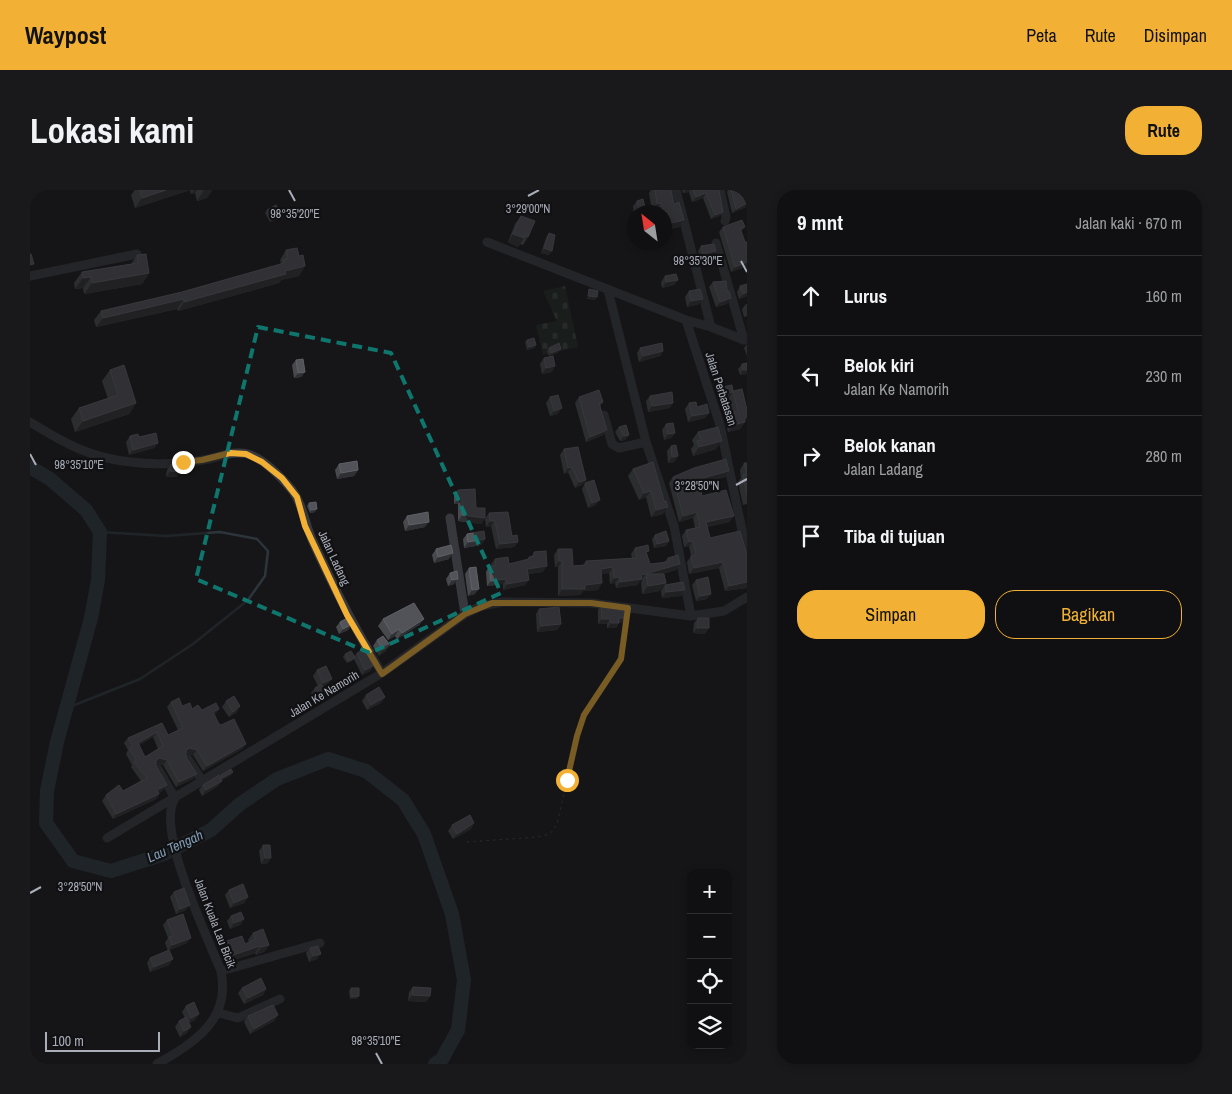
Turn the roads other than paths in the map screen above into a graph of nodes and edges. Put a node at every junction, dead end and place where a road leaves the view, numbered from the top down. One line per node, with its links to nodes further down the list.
1 (676, 190): 10 (street)
2 (720, 190): 3 (street)
3 (725, 221)
4 (487, 242): 8 (street)
5 (716, 243): 11 (street)
6 (137, 254): 7 (street)
7 (30, 276)
8 (608, 290): 9 (street); 14 (street)
9 (686, 320): 10 (street); 16 (street, Jalan Perbatasan)
10 (711, 327): 11 (street)
11 (745, 341)
12 (604, 415): 14 (street)
13 (30, 422): 20 (street, Jalan Ladang)
14 (646, 442): 19 (street)
15 (450, 518): 18 (street)
16 (747, 554)
17 (747, 597): 19 (street, Jalan Ke Namorih)
18 (465, 614): 19 (street, Jalan Ke Namorih); 20 (street, Jalan Ke Namorih)
19 (692, 616)
20 (382, 674): 23 (street, Jalan Ke Namorih)
21 (188, 759): 23 (street)
22 (158, 769): 24 (street)
23 (203, 782): 24 (street, Jalan Ke Namorih)
24 (175, 798): 25 (street, Jalan Ke Namorih); 27 (street, Jalan Kuala Lau Bicik)
25 (107, 838)
26 (320, 943): 27 (street)
27 (221, 971): 29 (street, Jalan Kuala Lau Bicik)
28 (280, 999): 29 (street)
29 (219, 1013): 30 (street)
30 (157, 1064)

